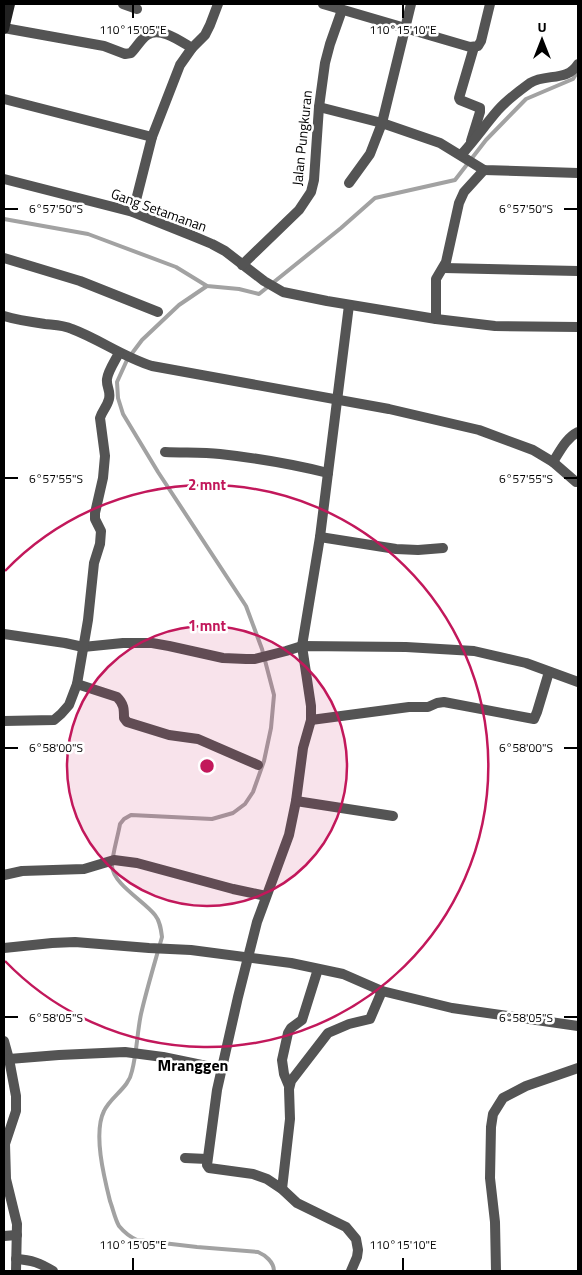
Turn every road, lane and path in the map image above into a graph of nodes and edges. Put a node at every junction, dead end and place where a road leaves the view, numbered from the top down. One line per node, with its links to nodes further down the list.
1 (10, 4): 9 (main road)
2 (123, 4): 7 (street)
3 (218, 4): 12 (street)
4 (323, 4): 8 (street)
5 (411, 4): 10 (street)
6 (490, 4): 11 (street)
7 (137, 9)
8 (342, 10): 10 (street); 15 (street, Jalan Pungkuran)
9 (4, 29): 12 (street)
10 (406, 29): 11 (street); 16 (street)
11 (474, 47): 18 (street)
12 (192, 48): 17 (street)
13 (577, 69): 18 (street)
14 (4, 99): 17 (street)
15 (319, 107): 16 (street); 26 (street, Jalan Pungkuran)
16 (382, 123): 19 (street); 23 (street)
17 (152, 136): 24 (street)
18 (468, 147): 19 (street)
19 (462, 156): 20 (street)
20 (482, 169): 21 (street); 27 (street)
21 (578, 173)
22 (4, 179): 24 (street, Gang Setamanan)
23 (349, 183)
24 (133, 212): 26 (street, Gang Setamanan)
25 (4, 258): 30 (street)
26 (242, 265): 29 (street, Gang Setamanan)
27 (444, 268): 28 (street); 32 (street)
28 (578, 271)
29 (349, 305): 32 (street, Gang Setamanan); 35 (street)
30 (158, 312)
31 (4, 316): 34 (street)
32 (436, 319): 33 (street, Gang Setamanan)
33 (578, 326)
34 (120, 354): 35 (street); 45 (street)
35 (336, 400): 38 (street); 39 (street)
36 (578, 432): 38 (street)
37 (165, 452): 39 (street)
38 (553, 462): 40 (street)
39 (328, 473): 41 (street)
40 (576, 482)
41 (320, 537): 42 (street); 44 (street)
42 (443, 548)
43 (4, 634): 45 (street)
44 (302, 646): 45 (street); 46 (street); 49 (street)
45 (83, 647): 48 (street)
46 (550, 672): 47 (street); 49 (street)
47 (578, 682)
48 (77, 684): 50 (street); 51 (street)
49 (311, 720): 52 (street)
50 (4, 721)
51 (258, 765)
52 (296, 801): 53 (street); 55 (street)
53 (392, 816)
54 (4, 875): 55 (street)
55 (266, 896): 57 (street)
56 (4, 948): 57 (street)
57 (248, 958): 58 (street); 64 (street)
58 (318, 969): 59 (street); 65 (street)
59 (382, 991): 60 (street); 65 (street)
60 (578, 1026)
61 (4, 1041): 62 (street)
62 (9, 1059): 64 (street); 69 (street)
63 (578, 1068): 75 (street)
64 (221, 1069): 67 (street)
65 (289, 1086): 68 (street)
66 (185, 1158): 67 (street)
67 (206, 1159): 68 (street)
68 (282, 1189): 74 (street)
69 (17, 1235): 70 (street); 71 (street)
70 (4, 1236)
71 (16, 1259): 72 (street); 73 (street)
72 (16, 1271)
73 (54, 1271)
74 (351, 1271)
75 (496, 1271)

